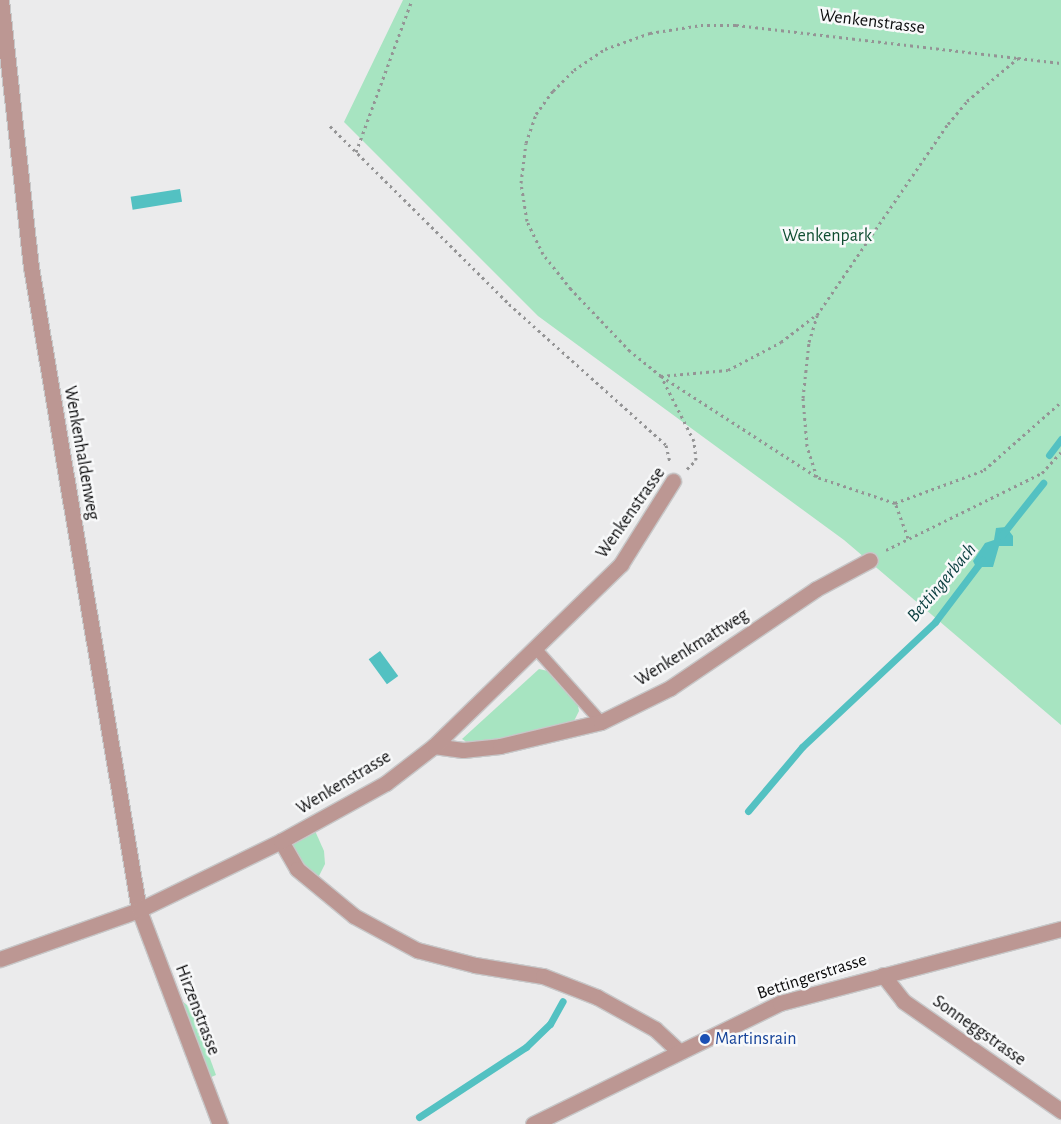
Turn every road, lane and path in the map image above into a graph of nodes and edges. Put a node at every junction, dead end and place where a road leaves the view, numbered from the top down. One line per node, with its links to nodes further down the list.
1 (2, 0): 20 (street, Wenkenhaldenweg)
2 (412, 0): 6 (path)
3 (1018, 58): 4 (path, Wenkenstrasse); 7 (path); 8 (path, Wenkenstrasse)
4 (1061, 63)
5 (330, 126): 6 (path)
6 (356, 152): 12 (path)
7 (817, 315): 8 (path); 11 (path)
8 (661, 376): 11 (path); 12 (path, Wenkenstrasse)
9 (1061, 402): 13 (path)
10 (1061, 452): 14 (path)
11 (817, 477): 13 (path)
12 (673, 480): 16 (street, Wenkenstrasse)
13 (895, 503): 14 (path)
14 (908, 538): 15 (path)
15 (870, 560): 17 (street, Wenkenkmattweg)
16 (536, 649): 17 (lane); 18 (street, Wenkenstrasse)
17 (601, 722): 18 (street, Wenkenkmattweg)
18 (434, 746): 19 (street, Wenkenstrasse)
19 (281, 842): 20 (street, Wenkenstrasse); 24 (street)
20 (139, 910): 22 (street, Wenkenstrasse); 27 (street, Hirzenstrasse)
21 (1061, 929): 23 (street, Bettingerstrasse)
22 (0, 959)
23 (883, 974): 24 (street, Bettingerstrasse); 25 (street, Sonneggstrasse)
24 (679, 1051): 26 (street, Bettingerstrasse)
25 (1061, 1111)
26 (554, 1119): 28 (street, Bettingerstrasse)
27 (220, 1124)
28 (533, 1124)

